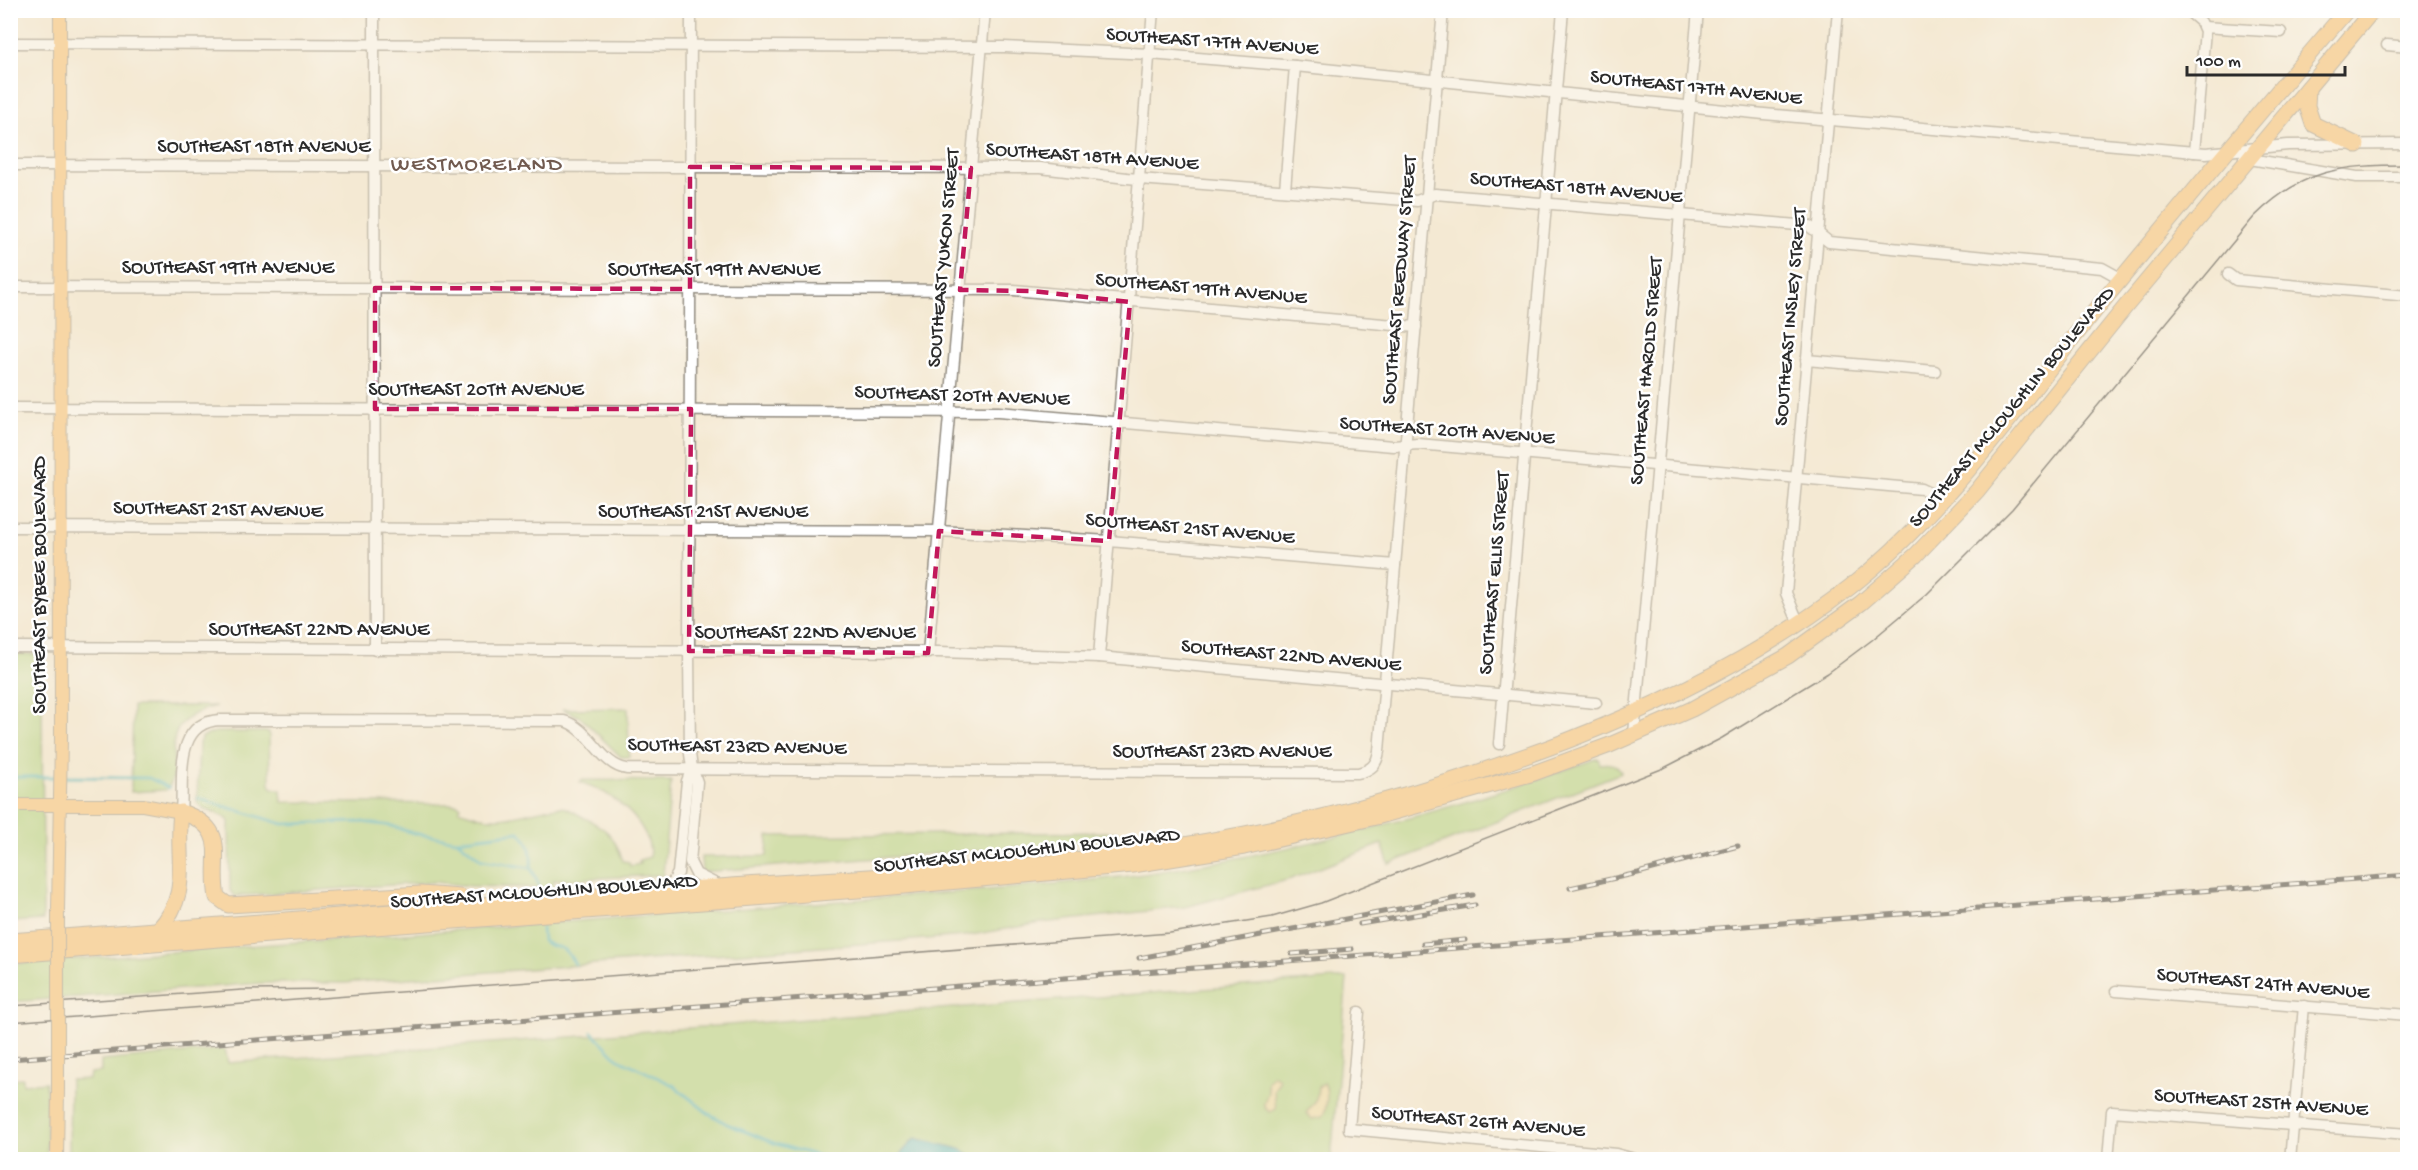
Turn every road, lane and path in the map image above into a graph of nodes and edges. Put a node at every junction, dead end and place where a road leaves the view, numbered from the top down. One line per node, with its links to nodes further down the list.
1 (60, 10): 15 (main road, SOUTHEAST BYBEE BOULEVARD)
2 (374, 10): 17 (street)
3 (691, 10): 18 (street)
4 (985, 10): 20 (street, SOUTHEAST YUKON STREET)
5 (1154, 10): 22 (street)
6 (1443, 10): 24 (street, SOUTHEAST REEDWAY STREET)
7 (1563, 10): 26 (street, SOUTHEAST ELLIS STREET)
8 (1698, 10): 27 (street, SOUTHEAST HAROLD STREET)
9 (1838, 10): 28 (street, SOUTHEAST INSLEY STREET)
10 (2187, 10): 13 (street)
11 (2348, 10): 32 (highway, SOUTHEAST MCLOUGHLIN BOULEVARD)
12 (2373, 10): 25 (highway, SOUTHEAST MCLOUGHLIN BOULEVARD)
13 (2204, 27): 14 (street); 31 (street)
14 (2281, 32)
15 (60, 43): 16 (street, SOUTHEAST 17TH AVENUE); 17 (street, SOUTHEAST 17TH AVENUE); 35 (main road, SOUTHEAST BYBEE BOULEVARD)
16 (10, 44)
17 (374, 45): 18 (street, SOUTHEAST 17TH AVENUE); 36 (street)
18 (691, 45): 20 (street, SOUTHEAST 17TH AVENUE); 37 (street)
19 (2387, 45): 21 (street)
20 (982, 46): 22 (street, SOUTHEAST 17TH AVENUE); 38 (street, SOUTHEAST YUKON STREET)
21 (2408, 46)
22 (1150, 54): 23 (street, SOUTHEAST 17TH AVENUE); 39 (street)
23 (1295, 66): 24 (street, SOUTHEAST 17TH AVENUE); 41 (street)
24 (1437, 79): 26 (street, SOUTHEAST 17TH AVENUE); 42 (street, SOUTHEAST REEDWAY STREET)
25 (2308, 88): 30 (highway); 33 (highway, SOUTHEAST MCLOUGHLIN BOULEVARD)
26 (1556, 92): 27 (street, SOUTHEAST 17TH AVENUE); 43 (street, SOUTHEAST ELLIS STREET)
27 (1689, 106): 28 (street, SOUTHEAST 17TH AVENUE); 44 (street, SOUTHEAST HAROLD STREET)
28 (1827, 120): 31 (street, SOUTHEAST 17TH AVENUE); 45 (street, SOUTHEAST INSLEY STREET)
29 (2408, 144): 30 (street, SOUTHEAST 17TH AVENUE)
30 (2357, 145): 33 (street, SOUTHEAST 17TH AVENUE)
31 (2194, 152): 32 (street, SOUTHEAST 17TH AVENUE)
32 (2226, 153): 33 (street, SOUTHEAST 17TH AVENUE); 47 (highway, SOUTHEAST MCLOUGHLIN BOULEVARD)
33 (2253, 154): 40 (street, SOUTHEAST 17TH AVENUE); 87 (highway, SOUTHEAST MCLOUGHLIN BOULEVARD)
34 (10, 165): 35 (street, SOUTHEAST 18TH AVENUE)
35 (61, 165): 36 (street, SOUTHEAST 18TH AVENUE); 48 (main road, SOUTHEAST BYBEE BOULEVARD)
36 (375, 167): 37 (street, SOUTHEAST 18TH AVENUE); 50 (street)
37 (690, 167): 38 (street, SOUTHEAST 18TH AVENUE); 51 (street)
38 (971, 168): 39 (street, SOUTHEAST 18TH AVENUE); 52 (street, SOUTHEAST YUKON STREET)
39 (1140, 177): 41 (street, SOUTHEAST 18TH AVENUE); 54 (street)
40 (2408, 177)
41 (1285, 190): 42 (street, SOUTHEAST 18TH AVENUE)
42 (1426, 198): 43 (street, SOUTHEAST 18TH AVENUE); 55 (street, SOUTHEAST REEDWAY STREET)
43 (1546, 205): 44 (street, SOUTHEAST 18TH AVENUE); 65 (street, SOUTHEAST ELLIS STREET)
44 (1680, 216): 45 (street, SOUTHEAST 18TH AVENUE); 66 (street, SOUTHEAST HAROLD STREET)
45 (1817, 232): 47 (street, SOUTHEAST 18TH AVENUE); 56 (street, SOUTHEAST INSLEY STREET)
46 (2229, 274): 53 (street)
47 (2121, 279): 68 (highway, SOUTHEAST MCLOUGHLIN BOULEVARD)
48 (61, 286): 49 (street, SOUTHEAST 19TH AVENUE); 50 (street, SOUTHEAST 19TH AVENUE); 59 (main road, SOUTHEAST BYBEE BOULEVARD)
49 (10, 287)
50 (375, 288): 51 (street, SOUTHEAST 19TH AVENUE); 60 (street)
51 (690, 289): 52 (street, SOUTHEAST 19TH AVENUE); 61 (street)
52 (960, 290): 54 (street, SOUTHEAST 19TH AVENUE); 62 (street, SOUTHEAST YUKON STREET)
53 (2408, 296)
54 (1130, 302): 55 (street, SOUTHEAST 19TH AVENUE); 63 (street)
55 (1416, 327): 64 (street, SOUTHEAST REEDWAY STREET)
56 (1806, 360): 57 (street); 67 (street, SOUTHEAST INSLEY STREET)
57 (1935, 371)
58 (10, 408): 59 (street, SOUTHEAST 20TH AVENUE)
59 (60, 408): 60 (street, SOUTHEAST 20TH AVENUE); 70 (main road, SOUTHEAST BYBEE BOULEVARD)
60 (375, 409): 61 (street, SOUTHEAST 20TH AVENUE); 71 (street)
61 (691, 409): 62 (street, SOUTHEAST 20TH AVENUE); 72 (street)
62 (949, 412): 63 (street, SOUTHEAST 20TH AVENUE); 73 (street, SOUTHEAST YUKON STREET)
63 (1120, 424): 64 (street, SOUTHEAST 20TH AVENUE); 74 (street)
64 (1406, 445): 65 (street, SOUTHEAST 20TH AVENUE); 75 (street, SOUTHEAST REEDWAY STREET)
65 (1524, 455): 66 (street, SOUTHEAST 20TH AVENUE); 84 (street, SOUTHEAST ELLIS STREET)
66 (1659, 466): 67 (street, SOUTHEAST 20TH AVENUE); 86 (street, SOUTHEAST HAROLD STREET)
67 (1796, 478): 68 (street, SOUTHEAST 20TH AVENUE); 76 (street, SOUTHEAST INSLEY STREET)
68 (1943, 499): 76 (highway, SOUTHEAST MCLOUGHLIN BOULEVARD)
69 (10, 527): 70 (street, SOUTHEAST 21ST AVENUE)
70 (60, 527): 71 (street, SOUTHEAST 21ST AVENUE); 78 (main road, SOUTHEAST BYBEE BOULEVARD)
71 (375, 531): 72 (street, SOUTHEAST 21ST AVENUE); 79 (street)
72 (689, 531): 73 (street, SOUTHEAST 21ST AVENUE); 80 (street)
73 (939, 531): 74 (street, SOUTHEAST 21ST AVENUE); 81 (street, SOUTHEAST YUKON STREET)
74 (1110, 541): 75 (street, SOUTHEAST 21ST AVENUE); 82 (street)
75 (1395, 565): 83 (street, SOUTHEAST REEDWAY STREET)
76 (1799, 624): 86 (highway, SOUTHEAST MCLOUGHLIN BOULEVARD)
77 (10, 647): 78 (street, SOUTHEAST 22ND AVENUE)
78 (61, 647): 79 (street, SOUTHEAST 22ND AVENUE); 92 (main road, SOUTHEAST BYBEE BOULEVARD)
79 (375, 650): 80 (street, SOUTHEAST 22ND AVENUE)
80 (689, 651): 81 (street, SOUTHEAST 22ND AVENUE); 90 (street)
81 (928, 652): 82 (street, SOUTHEAST 22ND AVENUE)
82 (1099, 657): 83 (street, SOUTHEAST 22ND AVENUE)
83 (1385, 683): 84 (street, SOUTHEAST 22ND AVENUE); 89 (street, SOUTHEAST REEDWAY STREET)
84 (1504, 694): 85 (street, SOUTHEAST 22ND AVENUE); 88 (street, SOUTHEAST ELLIS STREET)
85 (1596, 703)
86 (1636, 712): 87 (street, SOUTHEAST HAROLD STREET); 94 (highway, SOUTHEAST MCLOUGHLIN BOULEVARD)
87 (1634, 734): 97 (highway, SOUTHEAST MCLOUGHLIN BOULEVARD)
88 (1499, 744)
89 (1374, 766): 90 (street, SOUTHEAST 23RD AVENUE)
90 (692, 768): 93 (street, SOUTHEAST 23RD AVENUE); 94 (street); 95 (street)
91 (10, 805): 92 (main road)
92 (60, 805): 93 (main road); 107 (main road, SOUTHEAST BYBEE BOULEVARD, bridge)
93 (181, 812): 96 (highway); 98 (highway)
94 (722, 887): 95 (highway, SOUTHEAST MCLOUGHLIN BOULEVARD)
95 (668, 891): 97 (highway, SOUTHEAST MCLOUGHLIN BOULEVARD)
96 (472, 906): 97 (highway, SOUTHEAST MCLOUGHLIN BOULEVARD); 98 (highway, SOUTHEAST MCLOUGHLIN BOULEVARD)
97 (541, 907): 100 (highway, SOUTHEAST MCLOUGHLIN BOULEVARD)
98 (158, 930): 99 (highway, SOUTHEAST MCLOUGHLIN BOULEVARD)
99 (10, 941)
100 (10, 955)
101 (2116, 991): 102 (street, SOUTHEAST 24TH AVENUE)
102 (2304, 1006): 104 (street, SOUTHEAST 24TH AVENUE); 105 (street)
103 (1359, 1012): 108 (street, SOUTHEAST 26TH AVENUE)
104 (2408, 1015)
105 (2293, 1125): 106 (street, SOUTHEAST 25TH AVENUE); 109 (street, SOUTHEAST 25TH AVENUE); 110 (street)
106 (2408, 1134)
107 (57, 1160)
108 (1638, 1160)
109 (2108, 1160)
110 (2290, 1160)

